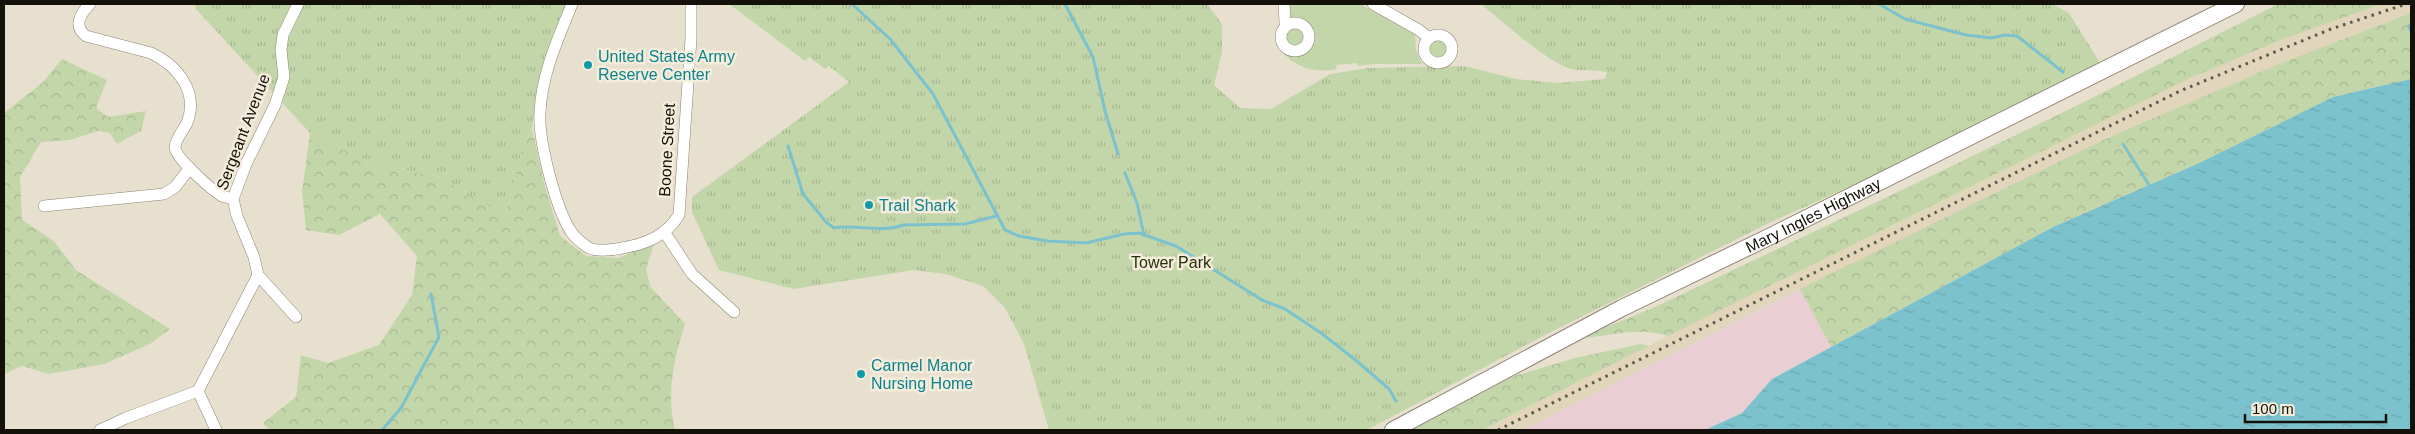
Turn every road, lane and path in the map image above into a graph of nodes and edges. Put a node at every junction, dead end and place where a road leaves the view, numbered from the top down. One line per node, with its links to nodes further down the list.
1 (90, 4): 10 (street)
2 (298, 4): 11 (street, Sergeant Avenue)
3 (572, 4): 13 (street)
4 (691, 4): 13 (street, Boone Street)
5 (1284, 4): 8 (street)
6 (1373, 4): 9 (street)
7 (2236, 4): 20 (street, Mary Ingles Highway)
8 (1289, 24)
9 (1429, 38)
10 (190, 168): 11 (street); 12 (street)
11 (233, 199): 14 (street, Sergeant Avenue)
12 (44, 206)
13 (665, 233): 15 (street)
14 (258, 275): 16 (street); 17 (street)
15 (734, 312)
16 (296, 317)
17 (198, 391): 18 (street); 19 (street)
18 (100, 430)
19 (216, 430)
20 (1393, 430)

